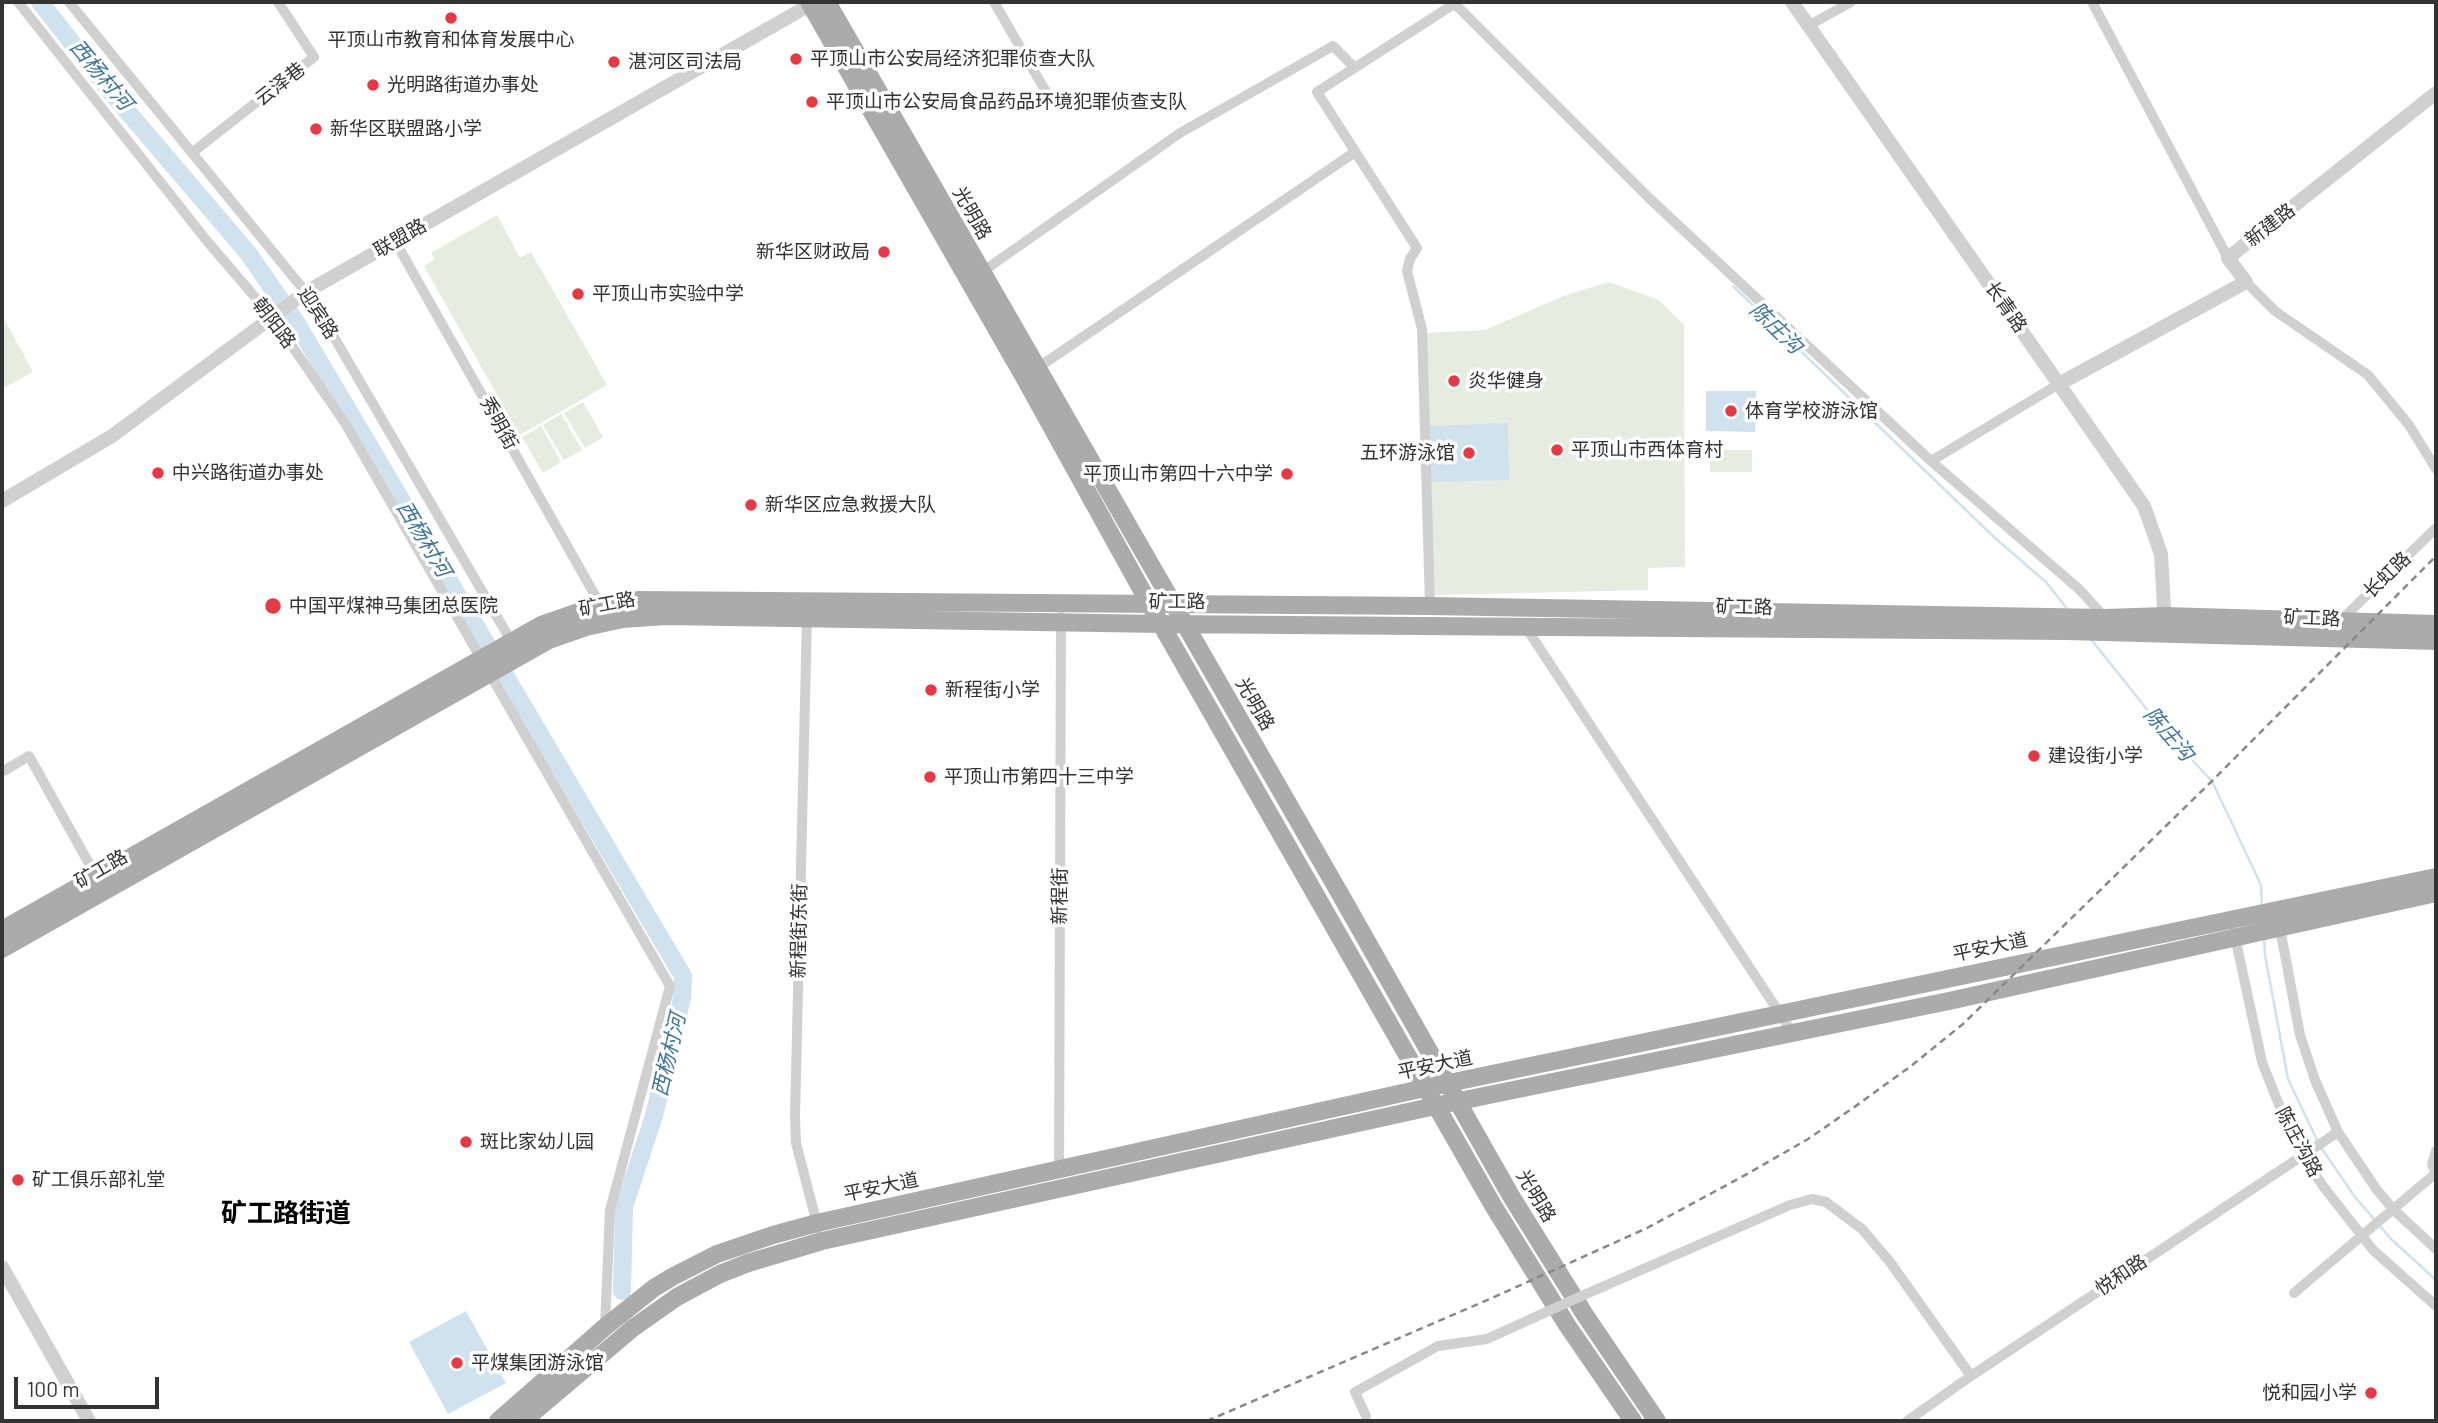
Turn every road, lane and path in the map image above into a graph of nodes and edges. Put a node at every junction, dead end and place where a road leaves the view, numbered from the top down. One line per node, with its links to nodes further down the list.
1 (18, 2): 21 (street, 朝阳路)
2 (69, 2): 14 (street, 迎宾路)
3 (278, 2): 14 (street, 云泽巷)
4 (815, 2): 16 (street, 联盟路); 18 (main road, 光明路); 22 (main road, 光明路)
5 (994, 2): 13 (street)
6 (1792, 2): 10 (street, 长青路)
7 (1850, 2): 10 (street)
8 (2092, 2): 17 (street)
9 (1454, 3): 11 (street); 24 (street)
10 (1808, 26): 23 (street, 长青路)
11 (1355, 68): 15 (street); 18 (street)
12 (2436, 93): 17 (street, 新建路)
13 (1049, 97)
14 (193, 152): 20 (street, 迎宾路)
15 (1355, 152): 22 (street); 31 (street)
16 (395, 240): 20 (street, 联盟路); 30 (street, 秀明街)
17 (2228, 258): 19 (street, 新建路)
18 (982, 272): 22 (main road, 光明路)
19 (2246, 282): 23 (street); 25 (street)
20 (302, 294): 21 (street, 联盟路); 43 (street, 迎宾路)
21 (274, 315): 26 (street, 联盟路); 44 (street, 朝阳路)
22 (1031, 372): 28 (main road, 光明路); 29 (main road, 光明路)
23 (2059, 383): 24 (street); 38 (street, 长青路)
24 (1931, 461): 40 (street)
25 (2436, 469)
26 (2, 501)
27 (2436, 528): 34 (street, 长虹路)
28 (1150, 605): 29 (main road, 矿工路); 32 (main road, 矿工路); 36 (main road, 光明路)
29 (1174, 605): 31 (main road, 矿工路); 35 (main road, 光明路)
30 (601, 606): 32 (main road, 矿工路); 43 (main road, 矿工路)
31 (1430, 606): 37 (main road, 矿工路)
32 (1062, 613): 33 (main road, 矿工路); 36 (main road, 矿工路); 62 (street, 新程街)
33 (807, 618): 43 (main road, 矿工路); 66 (street, 新程街东街)
34 (2339, 622): 38 (main road, 矿工路); 39 (main road, 矿工路)
35 (1185, 623): 36 (main road, 矿工路); 41 (main road, 矿工路); 55 (main road, 光明路)
36 (1162, 624): 56 (main road, 光明路)
37 (2061, 624): 40 (main road, 矿工路); 41 (main road, 矿工路)
38 (2165, 624): 40 (main road, 矿工路); 42 (main road, 矿工路)
39 (2436, 624)
40 (2106, 625)
41 (1525, 626): 53 (street)
42 (2436, 641)
43 (511, 652): 44 (main road, 矿工路)
44 (486, 665): 46 (main road, 矿工路); 52 (main road, 矿工路); 73 (street, 朝阳路)
45 (2, 772): 46 (street)
46 (96, 876): 51 (main road, 矿工路)
47 (2436, 877): 49 (main road, 平安大道)
48 (2436, 893): 49 (main road, 平安大道)
49 (2274, 920): 50 (main road, 平安大道); 59 (street, 陈庄沟路)
50 (2237, 927): 53 (main road, 平安大道); 54 (main road, 平安大道); 61 (street, 陈庄沟路)
51 (2, 930)
52 (2, 949)
53 (1781, 1015): 54 (street); 55 (main road, 平安大道)
54 (1792, 1032): 57 (main road, 平安大道)
55 (1448, 1084): 56 (main road, 平安大道); 57 (main road, 光明路)
56 (1425, 1088): 58 (main road, 光明路); 62 (main road, 平安大道)
57 (1458, 1101): 58 (main road, 平安大道); 80 (main road, 光明路)
58 (1435, 1106): 64 (main road, 平安大道); 79 (main road, 光明路)
59 (2334, 1135): 61 (street, 悦和路); 65 (street, 陈庄沟路)
60 (2436, 1151): 63 (street)
61 (2304, 1153): 67 (street, 陈庄沟路); 74 (street, 悦和路)
62 (1059, 1170): 64 (street, 新程街); 66 (main road, 平安大道)
63 (2436, 1173): 65 (street)
64 (1059, 1188): 68 (main road, 平安大道)
65 (2391, 1213): 67 (street); 69 (street, 陈庄沟路)
66 (817, 1223): 68 (street, 新程街东街); 73 (main road, 平安大道)
67 (2363, 1234): 71 (street); 72 (street, 陈庄沟路)
68 (822, 1241): 78 (main road, 平安大道)
69 (2436, 1249)
70 (2, 1267): 76 (street)
71 (2294, 1293)
72 (2436, 1307)
73 (605, 1327): 77 (main road, 平安大道)
74 (1971, 1376): 75 (street, bridge); 81 (street, 悦和路)
75 (1366, 1416)
76 (88, 1421)
77 (499, 1421)
78 (523, 1421)
79 (1633, 1421)
80 (1657, 1421)
81 (1906, 1421)

